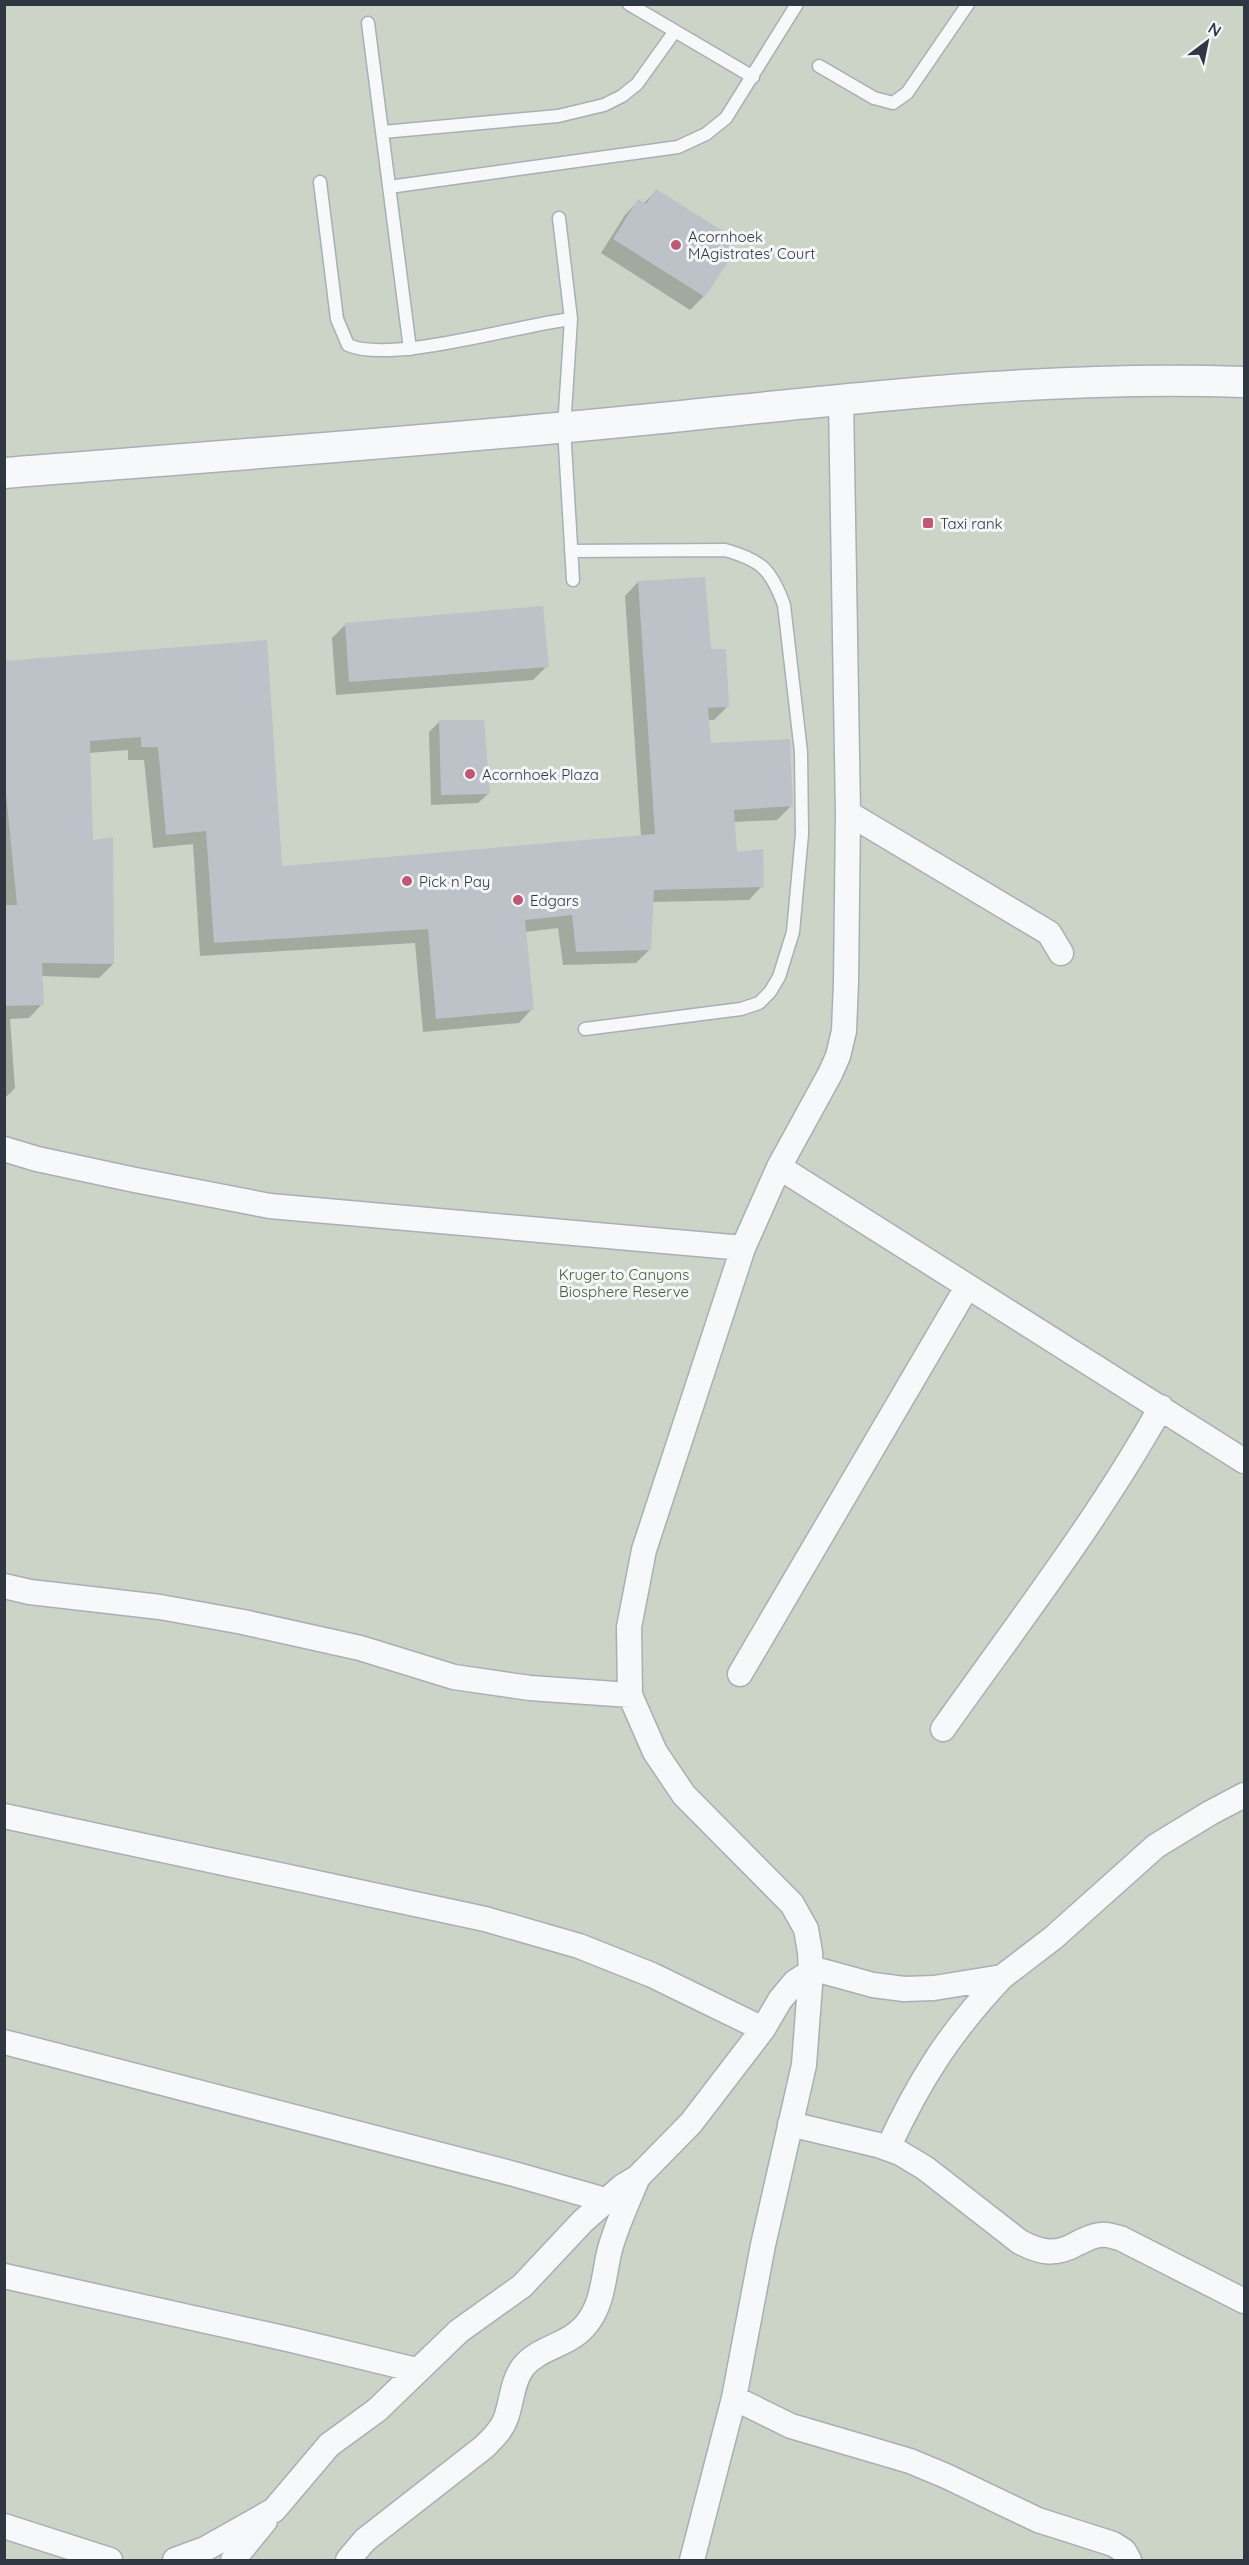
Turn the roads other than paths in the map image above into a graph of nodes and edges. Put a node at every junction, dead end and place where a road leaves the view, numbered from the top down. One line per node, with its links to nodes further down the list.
1 (629, 4): 5 (lane)
2 (797, 4): 7 (lane)
3 (968, 4): 6 (lane)
4 (368, 23): 8 (lane)
5 (675, 31): 7 (lane); 8 (lane)
6 (819, 66)
7 (753, 77): 10 (lane)
8 (382, 132): 10 (lane)
9 (320, 182): 13 (lane)
10 (389, 187): 13 (lane)
11 (559, 218): 12 (lane)
12 (571, 319): 13 (lane); 18 (lane)
13 (410, 350)
14 (1245, 373): 15 (street)
15 (1201, 380): 16 (street); 17 (street)
16 (1245, 382)
17 (841, 400): 18 (street); 22 (street)
18 (564, 428): 19 (street); 20 (lane)
19 (4, 473)
20 (571, 551): 21 (lane); 24 (lane)
21 (573, 580)
22 (848, 813): 23 (street); 26 (street)
23 (1061, 953)
24 (585, 1029)
25 (4, 1149): 27 (street)
26 (779, 1167): 27 (street); 28 (street)
27 (743, 1248): 33 (street)
28 (967, 1287): 29 (street); 32 (street)
29 (1161, 1407): 30 (street); 34 (street)
30 (1245, 1461)
31 (4, 1586): 33 (street)
32 (740, 1674)
33 (630, 1695): 37 (street)
34 (943, 1729)
35 (1245, 1795): 38 (street)
36 (4, 1816): 39 (street)
37 (811, 1972): 38 (street); 39 (street); 41 (street)
38 (1002, 1977): 42 (street)
39 (763, 2029): 43 (street)
40 (4, 2042): 44 (street)
41 (790, 2124): 42 (street); 48 (street)
42 (888, 2148): 46 (street)
43 (638, 2177): 44 (street); 54 (street)
44 (605, 2200): 47 (street)
45 (4, 2276): 47 (street)
46 (1245, 2301)
47 (416, 2370): 49 (street)
48 (734, 2398): 55 (street); 56 (street)
49 (274, 2510): 52 (street); 53 (street)
50 (4, 2526): 51 (street)
51 (110, 2560)
52 (175, 2560)
53 (233, 2560)
54 (348, 2560)
55 (692, 2560)
56 (1129, 2560)

